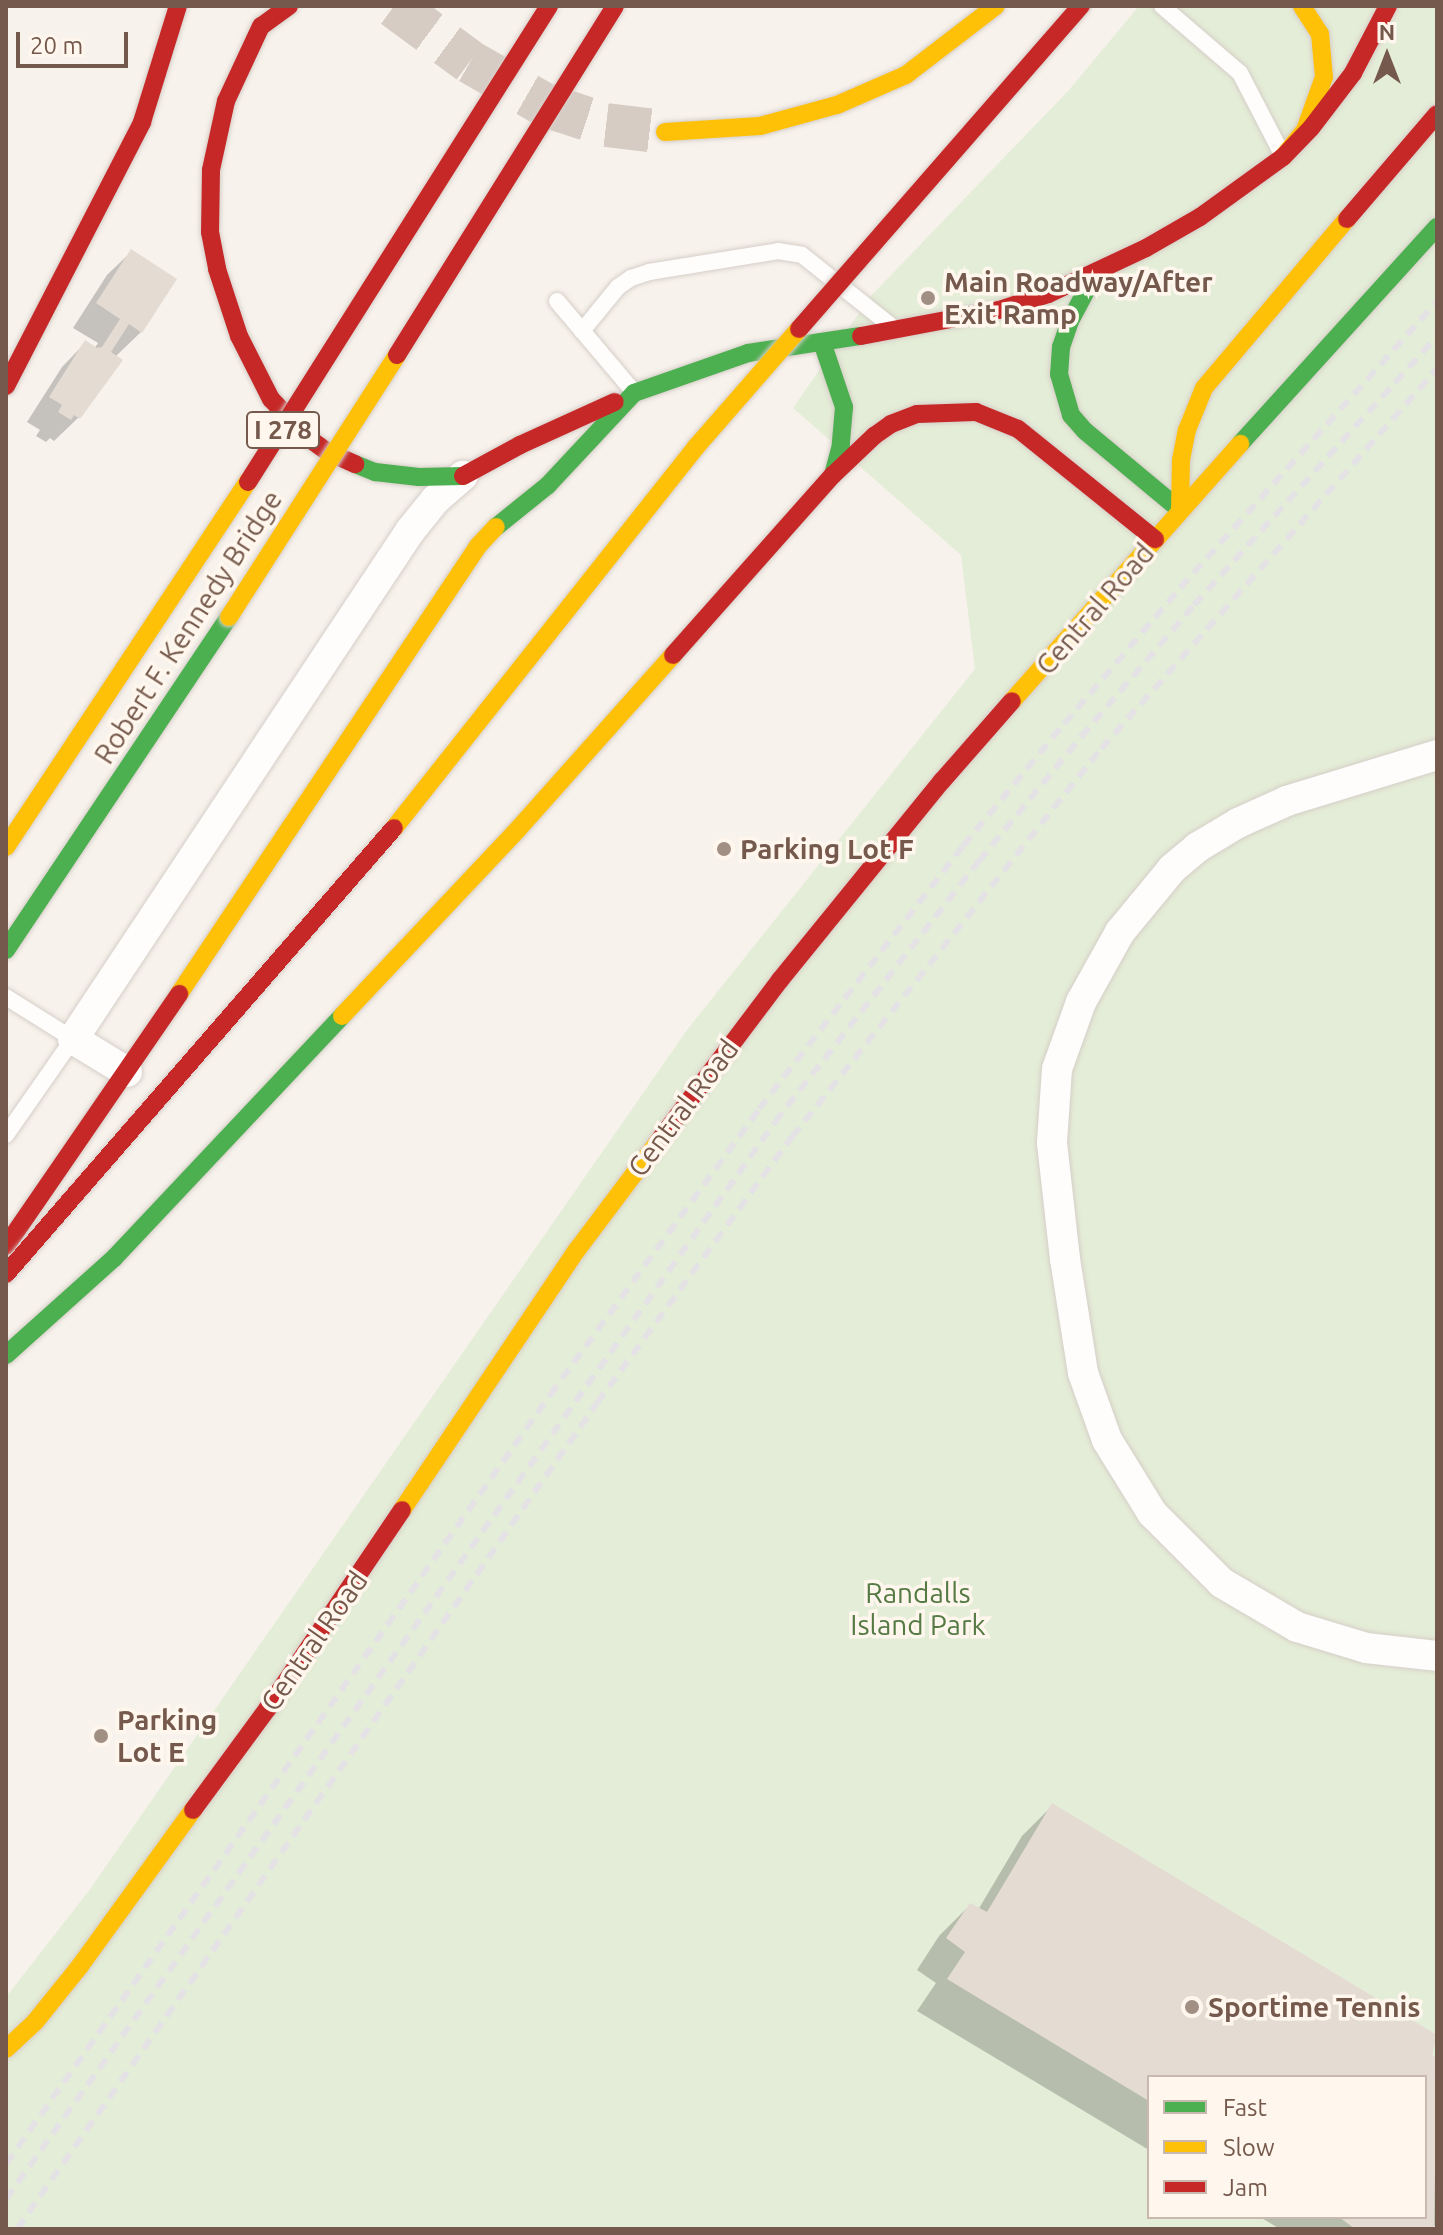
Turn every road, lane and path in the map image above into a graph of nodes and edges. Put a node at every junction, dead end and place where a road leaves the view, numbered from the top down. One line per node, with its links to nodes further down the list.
1 (178, 6): 19 (main road)
2 (549, 6): 26 (main road, Robert F. Kennedy Bridge / I 278, bridge)
3 (615, 6): 27 (main road, Robert F. Kennedy Bridge / I 278, bridge)
4 (996, 6): 11 (main road)
5 (1081, 6): 33 (main road, bridge)
6 (1162, 6): 12 (lane)
7 (1302, 6): 12 (main road)
8 (1388, 6): 12 (main road)
9 (282, 10): 22 (main road)
10 (1437, 114): 23 (main road)
11 (665, 132)
12 (1283, 157): 14 (main road)
13 (1437, 227): 23 (main road, Central Road)
14 (1095, 274): 17 (main road); 23 (main road)
15 (557, 301): 16 (lane)
16 (582, 331): 17 (lane); 20 (lane)
17 (898, 331): 18 (main road)
18 (822, 342): 20 (main road); 21 (main road)
19 (6, 386)
20 (634, 393): 22 (main road); 30 (main road)
21 (833, 475): 24 (main road); 34 (main road)
22 (463, 476): 29 (street)
23 (1180, 510): 24 (main road, Central Road)
24 (1155, 539): 36 (main road, Central Road)
25 (1437, 755): 35 (street)
26 (6, 847)
27 (6, 950)
28 (6, 997): 29 (lane)
29 (73, 1039): 30 (street); 31 (lane)
30 (127, 1072): 32 (main road)
31 (6, 1135)
32 (6, 1246)
33 (6, 1274)
34 (6, 1355)
35 (1437, 1656)
36 (6, 2049)

